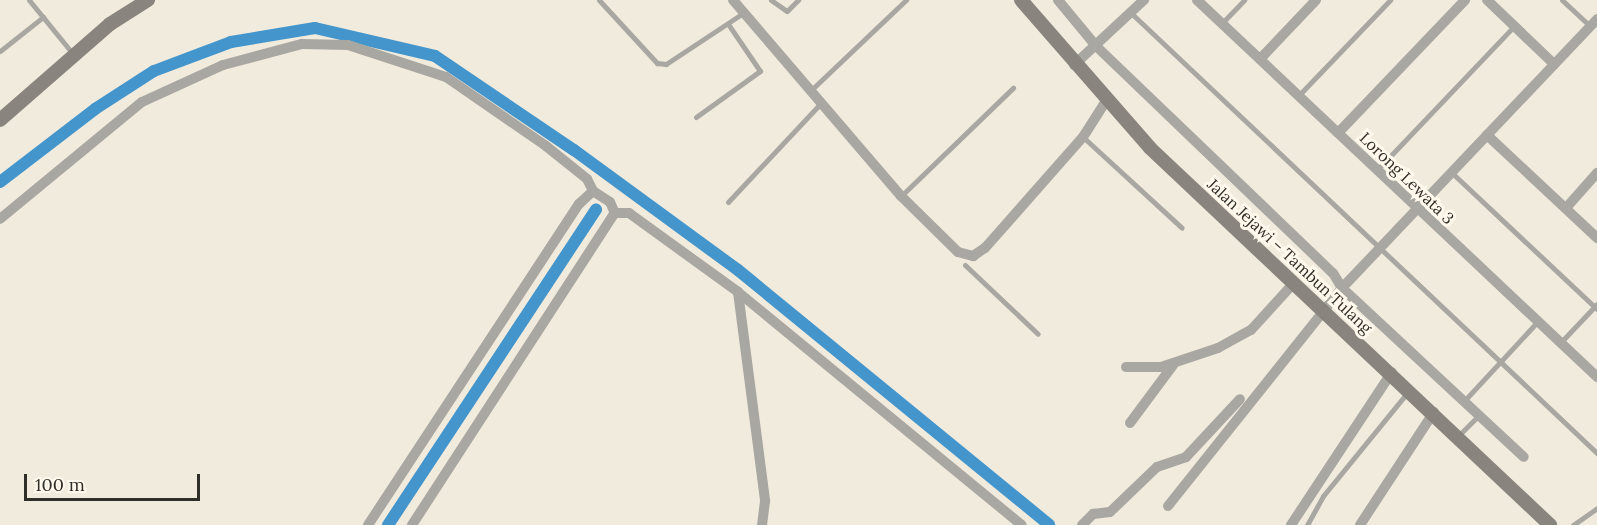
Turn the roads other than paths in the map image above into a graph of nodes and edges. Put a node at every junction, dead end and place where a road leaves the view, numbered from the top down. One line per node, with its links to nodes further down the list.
1 (29, 0): 20 (lane)
2 (148, 0): 27 (street)
3 (599, 0): 22 (lane)
4 (733, 0): 18 (street)
5 (771, 0): 6 (lane)
6 (798, 0)
7 (906, 0): 32 (lane)
8 (1021, 0): 30 (street, Jalan Jejawi – Tambun Tulang)
9 (1058, 0): 25 (street)
10 (1197, 0): 21 (street, Lorong Lewata 3)
11 (1244, 0): 21 (lane)
12 (1316, 0): 28 (street)
13 (1390, 0): 33 (lane)
14 (1465, 0): 38 (street)
15 (1487, 0): 24 (street)
16 (1562, 0): 23 (lane)
17 (1141, 1): 19 (street)
18 (743, 13): 22 (lane); 32 (street)
19 (1131, 13): 25 (street); 53 (lane)
20 (43, 17): 26 (lane); 27 (lane)
21 (1222, 23): 28 (street, Lorong Lewata 3)
22 (728, 24): 36 (lane)
23 (1595, 24): 29 (street)
24 (1514, 26): 29 (street); 41 (lane)
25 (1096, 46): 30 (street); 56 (street)
26 (0, 51)
27 (73, 54): 37 (street)
28 (1261, 58): 33 (street, Lorong Lewata 3)
29 (1554, 64): 39 (street)
30 (1074, 65): 34 (street, Jalan Jejawi – Tambun Tulang)
31 (1013, 88): 45 (lane)
32 (808, 93): 35 (street)
33 (1299, 95): 38 (street, Lorong Lewata 3)
34 (1106, 101): 40 (street); 55 (street, Jalan Jejawi – Tambun Tulang)
35 (819, 105): 45 (street); 46 (lane)
36 (696, 117)
37 (0, 120)
38 (1338, 133): 41 (street, Lorong Lewata 3)
39 (1487, 135): 42 (street); 48 (street)
40 (1083, 137): 45 (street); 51 (lane)
41 (1377, 170): 47 (street, Lorong Lewata 3)
42 (1451, 172): 47 (street); 58 (lane)
43 (1597, 173): 48 (street)
44 (593, 191): 49 (street); 50 (street); 79 (street)
45 (901, 196)
46 (728, 202)
47 (1417, 208): 53 (street); 60 (street, Lorong Lewata 3)
48 (1566, 208): 52 (street)
49 (615, 213): 57 (street); 80 (street)
50 (0, 219)
51 (1182, 228)
52 (1597, 238)
53 (1380, 246): 56 (street); 63 (lane)
54 (965, 265): 61 (lane)
55 (1293, 284): 59 (street, Jalan Jejawi – Tambun Tulang); 64 (street)
56 (1341, 288): 59 (street); 70 (street)
57 (738, 292): 81 (street); 82 (street)
58 (1596, 306): 62 (lane)
59 (1325, 312): 66 (street, Jalan Jejawi – Tambun Tulang); 77 (street)
60 (1538, 321): 62 (street, Lorong Lewata 3); 63 (lane)
61 (1038, 334)
62 (1560, 343): 67 (street, Lorong Lewata 3)
63 (1500, 361): 70 (lane); 75 (lane)
64 (1173, 365): 65 (street); 73 (street)
65 (1126, 367)
66 (1392, 372): 68 (street, Jalan Jejawi – Tambun Tulang); 84 (street)
67 (1597, 377)
68 (1410, 390): 71 (street, Jalan Jejawi – Tambun Tulang); 85 (lane)
69 (1240, 399): 83 (street)
70 (1464, 401): 72 (street)
71 (1434, 412): 74 (street, Jalan Jejawi – Tambun Tulang); 86 (street)
72 (1479, 415): 74 (lane); 76 (street)
73 (1130, 423)
74 (1459, 435): 87 (street, Jalan Jejawi – Tambun Tulang)
75 (1597, 453)
76 (1524, 457)
77 (1168, 506)
78 (1597, 508): 88 (lane)
79 (368, 525)
80 (412, 525)
81 (762, 525)
82 (1022, 525)
83 (1082, 525)
84 (1291, 525)
85 (1306, 525)
86 (1360, 525)
87 (1550, 525)
88 (1573, 525)

